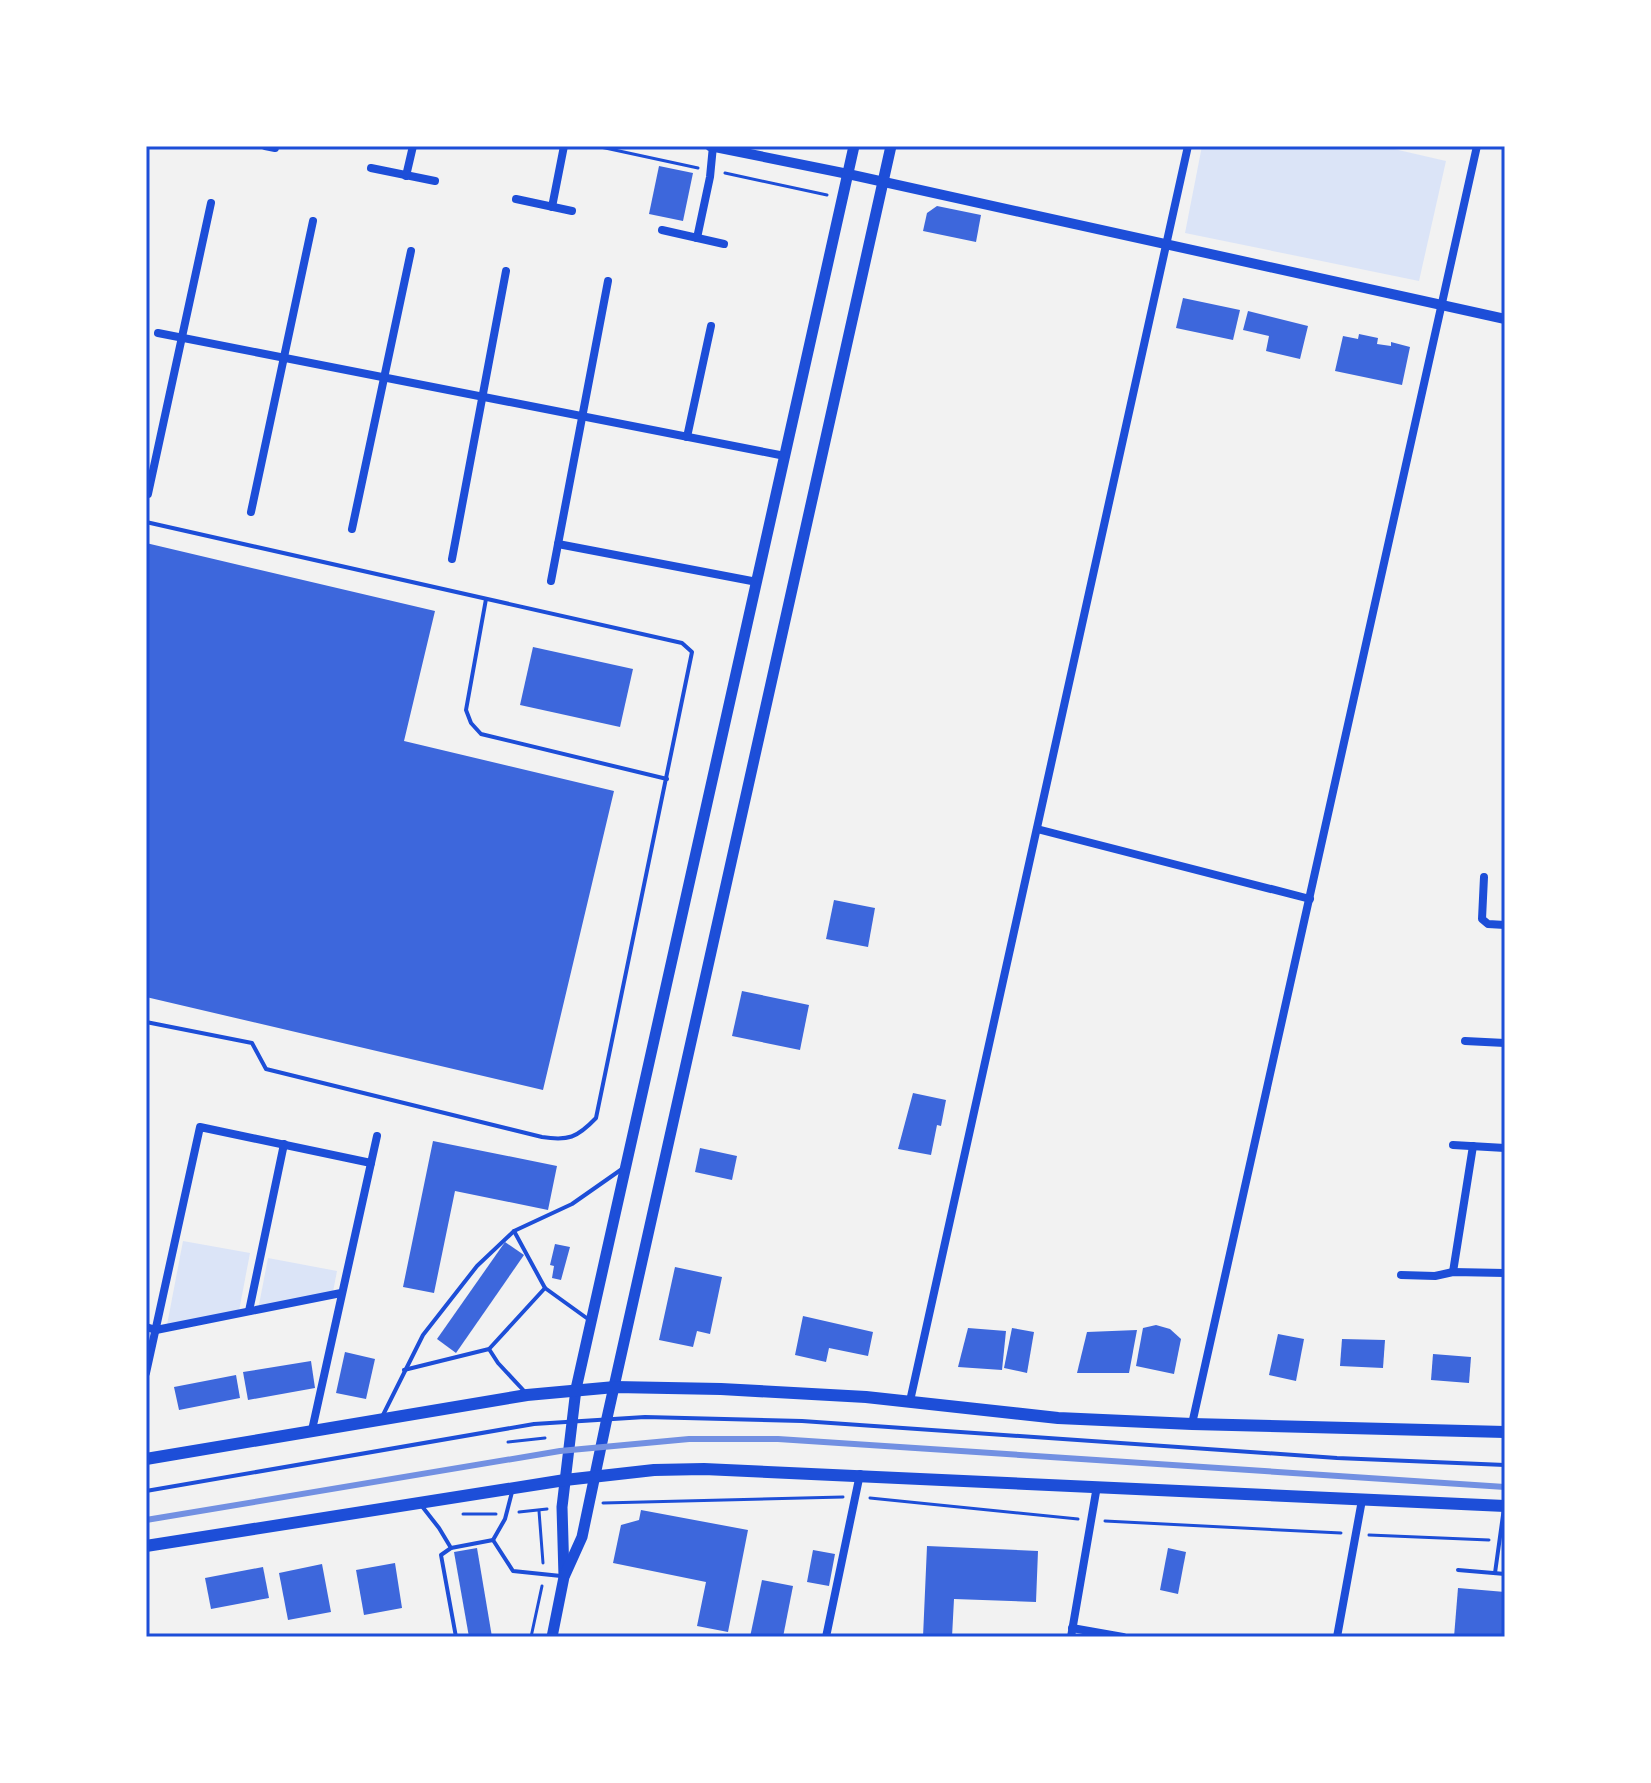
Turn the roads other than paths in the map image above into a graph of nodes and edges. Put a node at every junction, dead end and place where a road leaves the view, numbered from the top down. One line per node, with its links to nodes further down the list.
1 (265, 146): 9 (street)
2 (413, 146): 12 (street)
3 (564, 146): 17 (street)
4 (712, 146): 11 (street); 21 (street)
5 (854, 146): 11 (main road)
6 (891, 146): 14 (main road)
7 (1188, 146): 23 (street)
8 (1477, 146): 27 (street)
9 (275, 148)
10 (371, 168): 12 (street)
11 (848, 174): 14 (street); 37 (main road)
12 (406, 176): 13 (street)
13 (435, 181)
14 (883, 182): 23 (street); 74 (main road)
15 (516, 199): 17 (street)
16 (211, 203): 31 (street)
17 (552, 207): 18 (street)
18 (572, 211)
19 (313, 221): 32 (street)
20 (662, 230): 21 (street)
21 (697, 238): 22 (street)
22 (724, 244)
23 (1167, 244): 27 (street); 48 (street)
24 (411, 251): 33 (street)
25 (506, 271): 34 (street)
26 (608, 281): 35 (street)
27 (1442, 305): 28 (street); 50 (street)
28 (1505, 319)
29 (711, 326): 36 (street)
30 (158, 333): 31 (street)
31 (181, 338): 32 (street); 38 (street)
32 (284, 358): 33 (street); 39 (street)
33 (384, 377): 34 (street); 41 (street)
34 (482, 397): 35 (street); 43 (street)
35 (582, 416): 36 (street); 42 (street)
36 (687, 437): 37 (street)
37 (785, 456): 45 (main road)
38 (148, 494)
39 (251, 512)
40 (146, 522): 46 (lane)
41 (352, 529)
42 (558, 544): 44 (street); 45 (street)
43 (452, 559)
44 (551, 581)
45 (757, 582): 61 (main road)
46 (486, 598): 47 (lane); 47 (lane)
47 (667, 779): 52 (lane)
48 (1037, 829): 50 (street); 77 (street)
49 (1484, 877): 51 (street)
50 (1310, 899): 81 (street)
51 (1505, 925)
52 (146, 1022)
53 (1465, 1041): 54 (street)
54 (1505, 1043)
55 (377, 1136): 60 (street)
56 (284, 1144): 60 (street); 68 (street); 70 (street)
57 (1453, 1145): 58 (street)
58 (1473, 1146): 59 (street); 63 (street)
59 (1505, 1148)
60 (371, 1163): 67 (street)
61 (625, 1167): 62 (lane); 69 (main road)
62 (514, 1231): 66 (lane); 72 (lane)
63 (1453, 1272): 64 (street); 65 (street)
64 (1505, 1273)
65 (1401, 1275)
66 (545, 1288): 69 (lane); 71 (lane)
67 (341, 1293): 68 (street); 82 (street)
68 (249, 1311): 70 (street)
69 (591, 1322): 75 (main road)
70 (151, 1328): 73 (street)
71 (489, 1349): 72 (lane); 76 (lane)
72 (404, 1370): 79 (lane)
73 (146, 1373)
74 (615, 1387): 75 (main road); 77 (main road); 78 (main road)
75 (576, 1389): 76 (main road); 80 (main road)
76 (527, 1395): 79 (main road)
77 (910, 1401): 81 (main road)
78 (607, 1418): 80 (lane); 85 (lane); 87 (main road)
79 (381, 1419): 82 (main road)
80 (572, 1420): 88 (main road); 91 (lane)
81 (1192, 1424): 83 (main road)
82 (312, 1430): 84 (main road)
83 (1505, 1432)
84 (146, 1459)
85 (1505, 1465)
86 (860, 1474): 87 (main road); 89 (main road); 105 (street)
87 (596, 1476): 88 (main road); 101 (main road)
88 (565, 1480): 90 (main road); 101 (main road)
89 (1097, 1486): 92 (main road); 102 (street)
90 (513, 1488): 93 (main road); 95 (lane)
91 (146, 1491)
92 (1362, 1500): 94 (main road); 107 (street)
93 (419, 1503): 96 (main road); 97 (lane)
94 (1504, 1506): 99 (lane)
95 (493, 1540): 97 (lane); 101 (lane)
96 (146, 1546)
97 (451, 1548): 103 (lane)
98 (1458, 1570): 99 (lane)
99 (1495, 1573): 100 (lane)
100 (1505, 1574)
101 (564, 1577): 104 (main road)
102 (1072, 1632): 106 (street)
103 (456, 1637)
104 (552, 1637)
105 (826, 1637)
106 (1123, 1637)
107 (1337, 1637)

